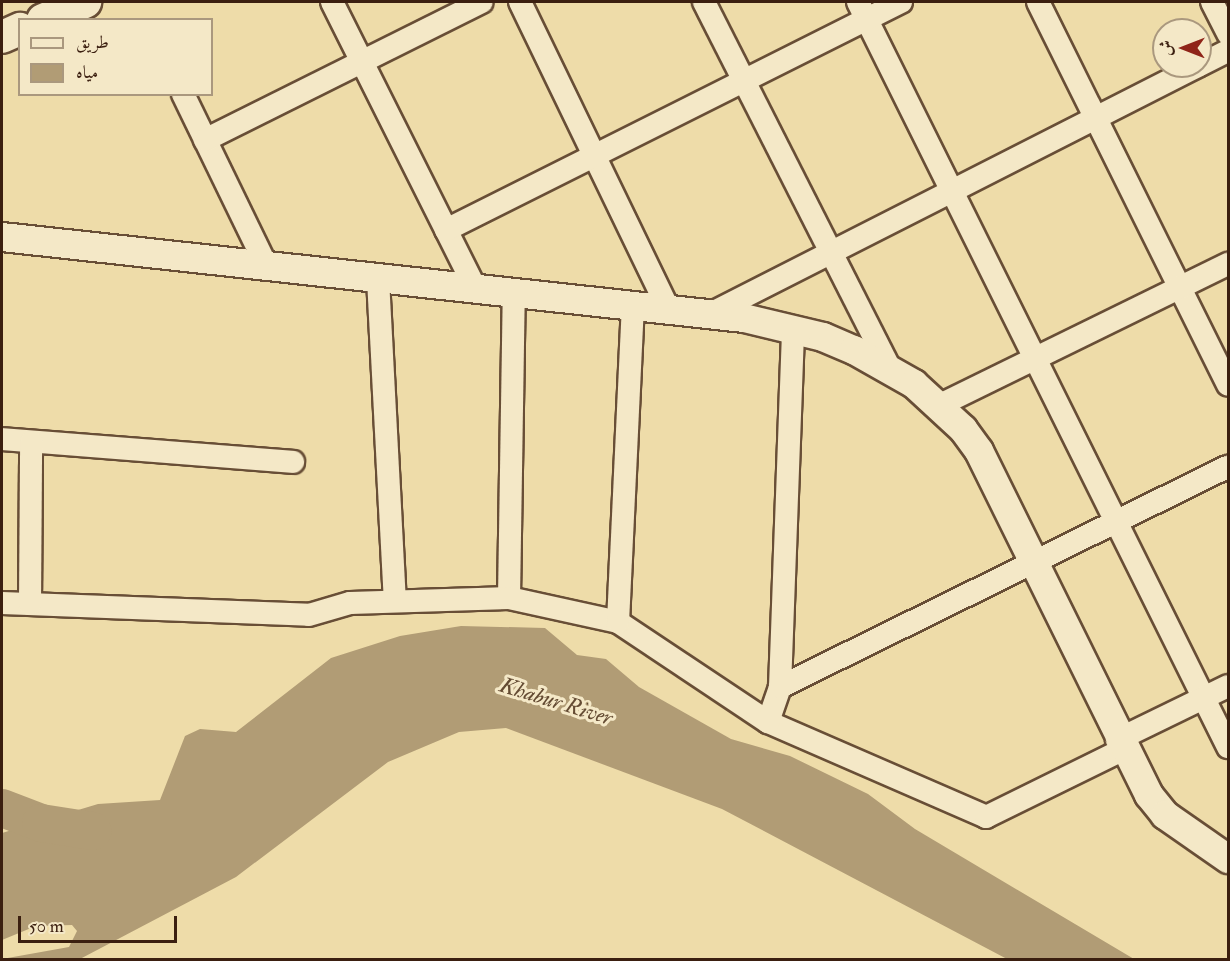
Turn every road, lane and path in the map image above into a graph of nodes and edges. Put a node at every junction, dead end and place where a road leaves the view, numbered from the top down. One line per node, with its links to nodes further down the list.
1 (85, 2): 10 (main road)
2 (332, 2): 16 (street)
3 (482, 2): 16 (street)
4 (520, 2): 22 (street)
5 (704, 2): 18 (street)
6 (901, 2): 9 (street)
7 (1038, 2): 20 (street)
8 (1212, 2): 12 (street)
9 (863, 10): 18 (street); 23 (street)
10 (48, 18)
11 (18, 30): 13 (main road)
12 (1228, 34)
13 (2, 37)
14 (1228, 51): 15 (street)
15 (1212, 59)
16 (362, 61): 21 (street); 24 (street)
17 (1175, 78): 20 (street)
18 (744, 80): 22 (street); 26 (street)
19 (184, 96): 21 (street)
20 (1096, 118): 23 (street); 30 (street)
21 (205, 140): 28 (street)
22 (594, 156): 24 (street); 34 (street)
23 (953, 191): 26 (street); 37 (street)
24 (446, 230): 31 (street)
25 (2, 237): 28 (street)
26 (832, 253): 35 (street); 38 (street)
27 (1228, 264): 30 (street)
28 (267, 267): 29 (street)
29 (378, 279): 31 (street); 48 (street)
30 (1179, 288): 37 (street); 39 (street)
31 (476, 290): 32 (street)
32 (514, 293): 33 (street); 47 (street)
33 (633, 306): 34 (street); 51 (street)
34 (669, 310): 35 (street)
35 (710, 314): 36 (street)
36 (793, 329): 38 (street); 53 (street)
37 (1036, 358): 40 (street); 45 (street)
38 (891, 370): 40 (street)
39 (1228, 384)
40 (940, 405): 46 (street)
41 (2, 439): 42 (street)
42 (31, 442): 43 (street); 50 (street)
43 (293, 462)
44 (1228, 467): 45 (street)
45 (1117, 522): 46 (street); 54 (street)
46 (1034, 563): 53 (street); 56 (street)
47 (509, 598): 48 (street); 51 (street)
48 (395, 600): 50 (street)
49 (2, 603): 50 (street)
50 (30, 604)
51 (618, 622): 55 (street)
52 (1228, 686): 54 (street)
53 (780, 687): 55 (street)
54 (1204, 698): 56 (street); 57 (street)
55 (768, 722): 56 (street)
56 (1120, 745): 58 (street)
57 (1228, 747)
58 (1228, 859)

